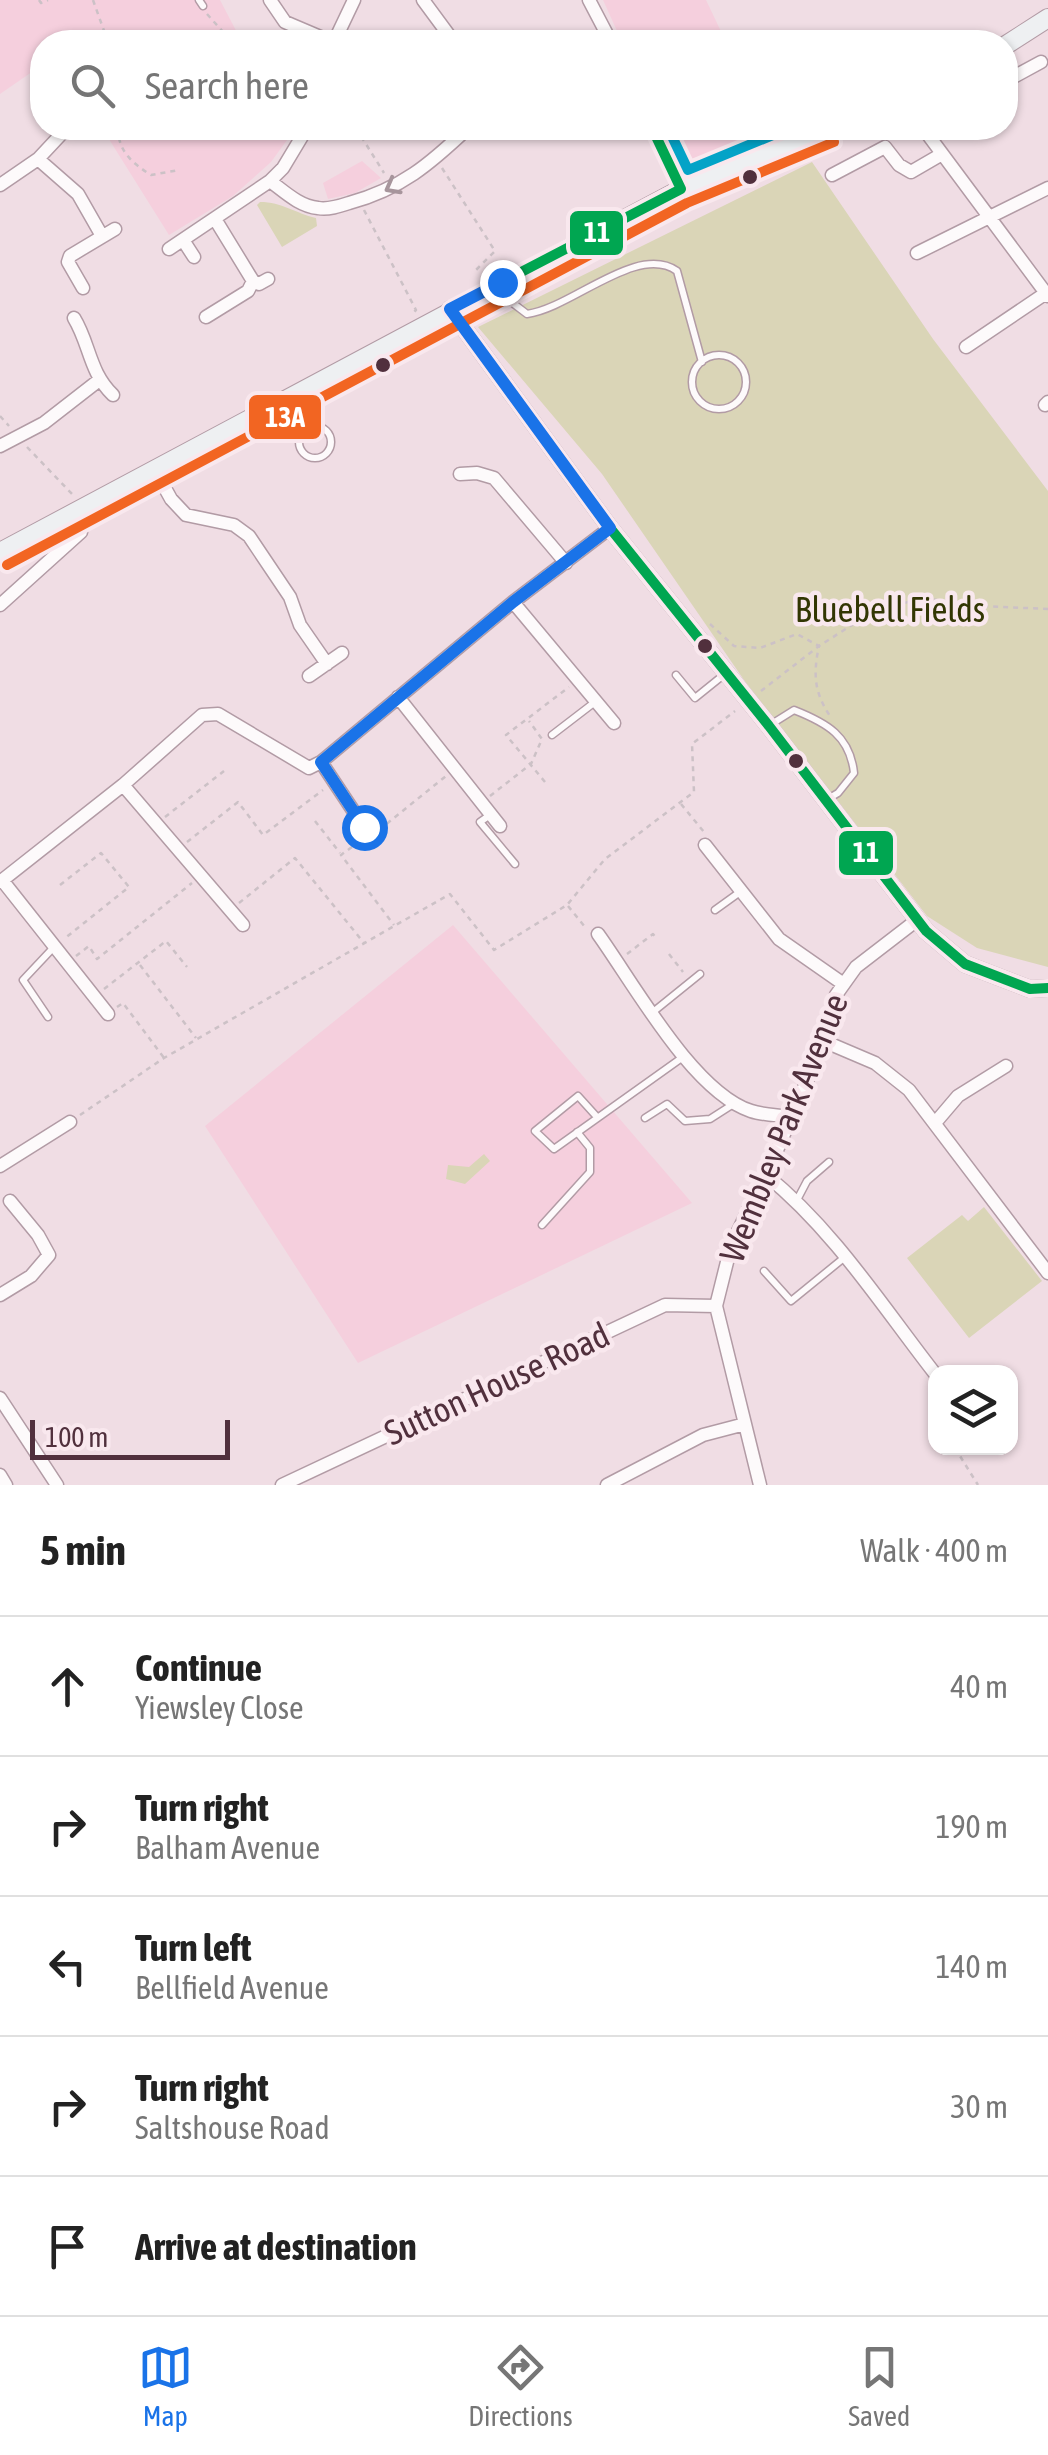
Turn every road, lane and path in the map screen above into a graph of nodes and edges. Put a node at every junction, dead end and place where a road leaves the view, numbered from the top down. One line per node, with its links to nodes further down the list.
1 (39, 0): 2 (path)
2 (48, 0)
3 (93, 0): 10 (path)
4 (270, 0): 12 (street)
5 (354, 0): 13 (street)
6 (423, 0): 14 (street)
7 (589, 0): 15 (street)
8 (201, 6): 11 (path)
9 (1048, 18): 16 (main road)
10 (104, 30)
11 (222, 30)
12 (304, 30)
13 (339, 30)
14 (445, 30)
15 (605, 30)
16 (1018, 37)
17 (1046, 64): 18 (street)
18 (1018, 77)
19 (55, 140): 28 (street)
20 (119, 140): 30 (path)
21 (300, 140): 32 (street)
22 (363, 140): 34 (path)
23 (456, 140): 29 (street)
24 (658, 140): 36 (street)
25 (799, 140): 36 (main road)
26 (932, 140): 27 (street)
27 (942, 154): 31 (street); 38 (street)
28 (38, 158): 33 (street); 48 (street)
29 (436, 159): 34 (street); 44 (path)
30 (178, 170)
31 (832, 175)
32 (270, 181): 37 (street); 39 (street)
33 (0, 185)
34 (393, 188): 37 (street)
35 (1048, 188): 38 (street)
36 (680, 189): 47 (main road)
37 (359, 200): 53 (path)
38 (990, 218): 42 (street); 49 (street)
39 (215, 219): 40 (street); 46 (street)
40 (183, 240): 41 (street); 43 (street)
41 (169, 248)
42 (918, 254)
43 (194, 257)
44 (475, 271)
45 (268, 279): 46 (street)
46 (252, 281): 51 (street)
47 (502, 282): 50 (main road); 55 (lane)
48 (83, 288)
49 (1047, 295): 54 (street)
50 (450, 309): 58 (main road); 65 (street)
51 (206, 317)
52 (74, 318): 56 (street)
53 (406, 319)
54 (966, 347)
55 (702, 362): 55 (lane)
56 (98, 380): 57 (street); 60 (street)
57 (113, 394)
58 (273, 406): 59 (lane); 62 (main road)
59 (300, 436): 59 (lane)
60 (16, 438): 61 (street); 64 (path)
61 (0, 446)
62 (155, 470): 67 (main road); 75 (street)
63 (460, 474): 68 (street)
64 (72, 494)
65 (610, 528): 68 (street); 76 (street)
66 (81, 532): 70 (street)
67 (0, 552)
68 (566, 563): 69 (street)
69 (513, 602): 79 (street); 80 (street)
70 (0, 605)
71 (1048, 608): 73 (path)
72 (710, 624): 73 (path)
73 (819, 646): 81 (path); 87 (path)
74 (342, 653): 75 (street)
75 (327, 664): 78 (street)
76 (727, 672): 77 (lane); 81 (street)
77 (676, 675)
78 (309, 676)
79 (578, 680): 82 (street); 83 (path)
80 (398, 697): 88 (street); 90 (street)
81 (749, 700): 85 (street); 97 (path)
82 (596, 701): 84 (street); 86 (lane)
83 (527, 719): 89 (path); 89 (path)
84 (614, 723)
85 (769, 726): 87 (lane); 96 (street)
86 (552, 735)
87 (843, 739): 96 (lane)
88 (321, 762): 92 (street); 94 (street)
89 (531, 764): 93 (path); 95 (path)
90 (455, 768): 98 (street); 102 (path)
91 (224, 771): 100 (path)
92 (334, 782): 102 (street); 104 (path)
93 (545, 782)
94 (123, 786): 100 (street); 108 (street)
95 (489, 797)
96 (826, 800): 114 (street)
97 (680, 802): 103 (path); 111 (path)
98 (491, 814): 101 (street); 106 (lane)
99 (315, 820): 105 (path)
100 (156, 824): 104 (street)
101 (500, 826)
102 (367, 830): 105 (path)
103 (704, 845): 110 (street)
104 (178, 850): 107 (street)
105 (340, 854): 116 (path)
106 (515, 864)
107 (201, 876): 112 (street); 123 (path)
108 (1, 881): 120 (street)
109 (60, 884): 120 (path)
110 (741, 891): 113 (lane); 128 (street)
111 (567, 905): 116 (path); 117 (path)
112 (230, 910): 115 (street); 119 (path)
113 (716, 910)
114 (917, 920): 128 (street, Wembley Park Avenue); 129 (street)
115 (243, 925)
116 (396, 926): 119 (path)
117 (598, 934): 122 (street)
118 (657, 940): 122 (path)
119 (364, 944): 134 (path)
120 (55, 946): 123 (street); 133 (lane)
121 (669, 954): 127 (path)
122 (618, 961): 131 (street)
123 (68, 963): 130 (street)
124 (138, 963): 125 (path); 130 (path); 134 (path)
125 (187, 966)
126 (700, 974): 127 (lane)
127 (690, 982): 131 (lane)
128 (842, 983): 135 (street, Wembley Park Avenue)
129 (1048, 988)
130 (94, 996): 132 (street)
131 (653, 1012): 136 (street)
132 (108, 1014): 137 (path)
133 (48, 1018)
134 (196, 1040): 137 (path)
135 (821, 1040): 141 (street, Wembley Park Avenue); 144 (street)
136 (684, 1056): 139 (street); 140 (lane)
137 (164, 1058): 143 (path)
138 (1006, 1066): 144 (street)
139 (736, 1103): 141 (street); 142 (lane)
140 (596, 1117): 145 (lane); 145 (lane)
141 (790, 1117): 148 (street, Wembley Park Avenue)
142 (645, 1118)
143 (70, 1122): 147 (street)
144 (935, 1123): 154 (street)
145 (577, 1132): 151 (lane)
146 (828, 1162): 150 (lane)
147 (0, 1166)
148 (766, 1175): 150 (street); 156 (street, Wembley Park Avenue)
149 (10, 1202): 155 (street)
150 (797, 1202): 152 (street)
151 (542, 1226)
152 (846, 1256): 153 (lane); 157 (street)
153 (764, 1271)
154 (1048, 1273)
155 (0, 1295)
156 (716, 1306): 159 (street, Wembley Park Avenue); 164 (street, Sutton House Road)
157 (928, 1365)
158 (0, 1398): 163 (street)
159 (744, 1424): 165 (street); 166 (street, Wembley Park Avenue)
160 (959, 1455): 167 (path)
161 (0, 1476): 162 (street)
162 (6, 1485)
163 (56, 1485)
164 (282, 1485)
165 (607, 1485)
166 (760, 1485)
167 (978, 1485)

